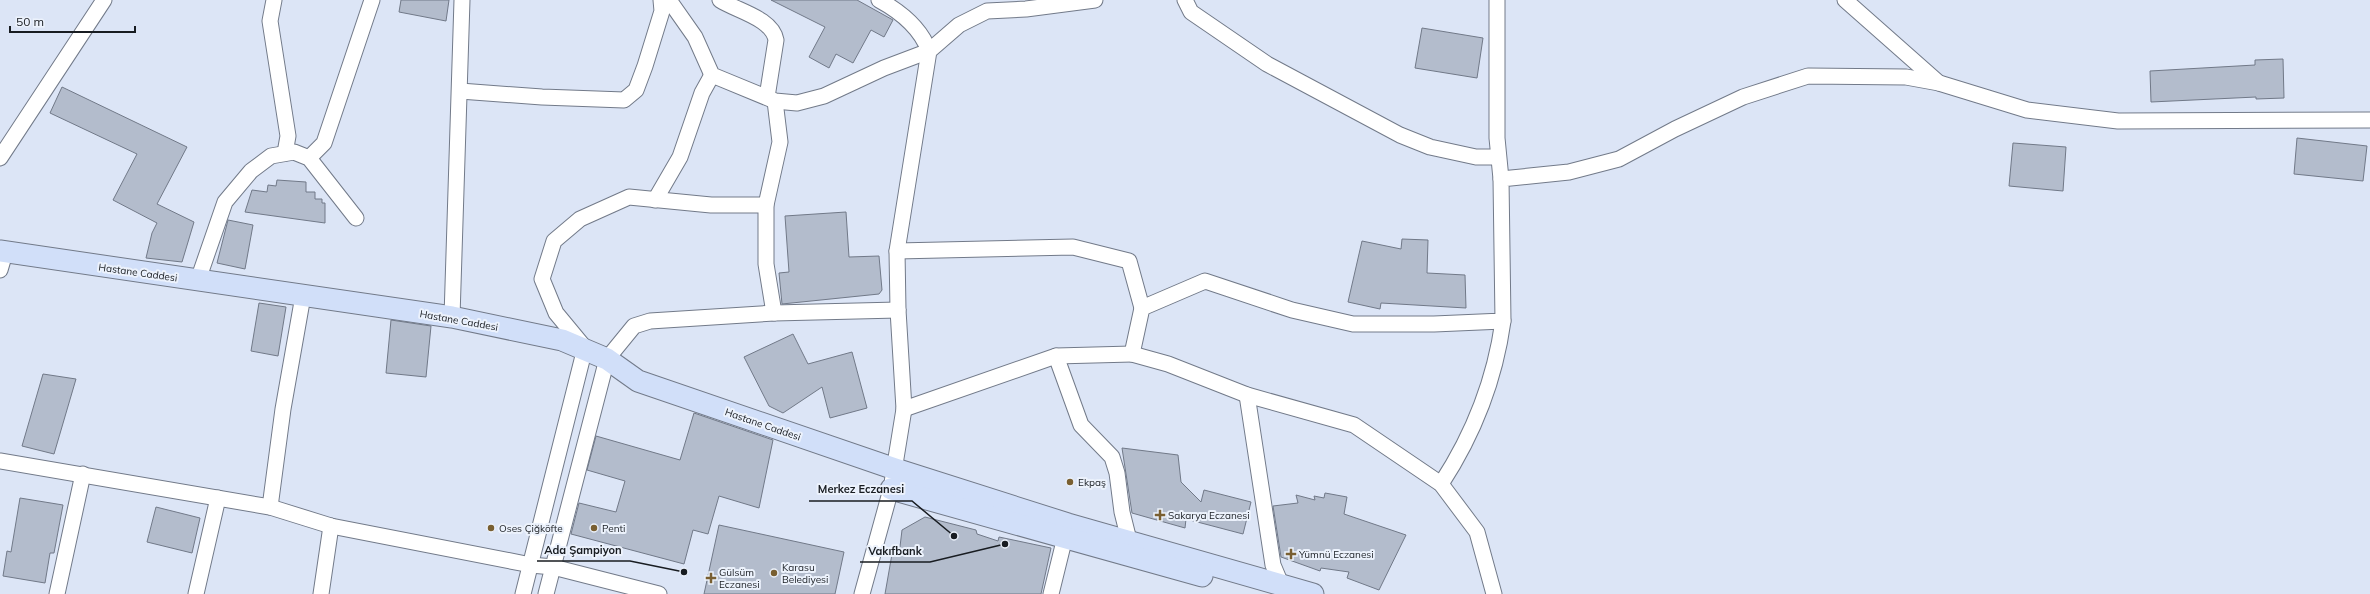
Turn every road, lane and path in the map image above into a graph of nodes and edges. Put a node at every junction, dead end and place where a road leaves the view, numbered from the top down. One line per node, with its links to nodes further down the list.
1 (104, 0): 22 (street)
2 (274, 0): 20 (street)
3 (372, 0): 23 (street)
4 (462, 0): 17 (street)
5 (661, 0): 17 (street)
6 (669, 0): 15 (street)
7 (720, 0): 18 (street)
8 (879, 0): 14 (street)
9 (1094, 0): 13 (street)
10 (1185, 0): 21 (street)
11 (1497, 0): 21 (street)
12 (1845, 0): 16 (street)
13 (1027, 5): 14 (street)
14 (929, 51): 18 (street); 28 (street)
15 (712, 75): 18 (street); 25 (street)
16 (1939, 83): 19 (street); 24 (street)
17 (460, 91): 35 (street)
18 (771, 99): 26 (street)
19 (2370, 120)
20 (285, 153): 23 (street); 30 (street)
21 (1497, 157): 24 (street)
22 (0, 158)
23 (309, 158): 27 (street)
24 (1501, 179): 36 (street)
25 (655, 200): 26 (street); 37 (street)
26 (766, 205): 34 (street)
27 (356, 218)
28 (897, 252): 32 (street); 33 (street)
29 (2, 258): 30 (main road, Hastane Caddesi)
30 (198, 280): 31 (main road, Hastane Caddesi)
31 (304, 296): 35 (main road, Hastane Caddesi); 49 (street)
32 (1142, 308): 36 (street); 38 (street)
33 (898, 310): 34 (street); 42 (street)
34 (774, 313): 40 (street)
35 (452, 317): 37 (main road, Hastane Caddesi)
36 (1503, 321): 46 (street)
37 (585, 348): 40 (main road, Hastane Caddesi); 53 (street)
38 (1132, 354): 39 (street); 41 (street)
39 (1056, 356): 42 (street); 52 (street)
40 (607, 359): 44 (main road, Hastane Caddesi); 54 (street)
41 (1247, 395): 46 (street); 55 (street)
42 (904, 409): 44 (street)
43 (0, 461): 45 (street)
44 (895, 469): 47 (street); 51 (main road, Hastane Caddesi)
45 (83, 474): 48 (street); 56 (street)
46 (1441, 484): 66 (street)
47 (891, 489): 51 (main road); 62 (street)
48 (218, 498): 49 (street); 57 (street)
49 (270, 507): 50 (street)
50 (331, 526): 53 (street); 58 (street)
51 (1066, 531): 52 (main road); 63 (street); 64 (main road)
52 (1129, 540): 55 (main road)
53 (531, 565): 54 (street); 59 (street)
54 (553, 567): 60 (street); 61 (street)
55 (1281, 584): 65 (main road)
56 (57, 594)
57 (196, 594)
58 (321, 594)
59 (523, 594)
60 (546, 594)
61 (659, 594)
62 (862, 594)
63 (1051, 594)
64 (1263, 594)
65 (1313, 594)
66 (1494, 594)

